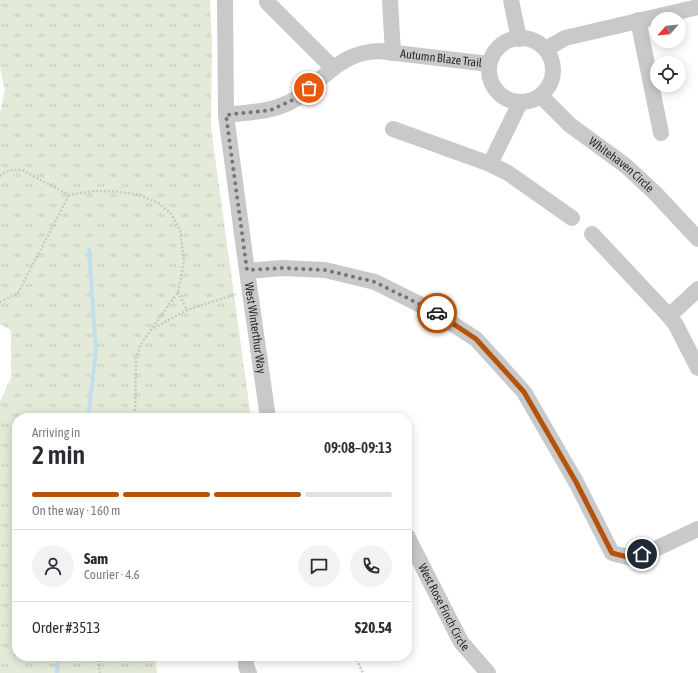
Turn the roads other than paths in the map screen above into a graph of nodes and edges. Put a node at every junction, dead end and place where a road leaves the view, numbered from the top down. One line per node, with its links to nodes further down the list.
1 (225, 0): 14 (street, West Winterthur Way)
2 (390, 0): 9 (street, Autumn Blaze Trail)
3 (511, 0): 7 (street)
4 (267, 2): 11 (street)
5 (689, 5): 6 (street)
6 (638, 20): 8 (street); 16 (street)
7 (519, 39): 8 (street); 10 (street)
8 (546, 49): 12 (street)
9 (393, 53): 10 (street, Autumn Blaze Trail); 11 (street, Autumn Blaze Trail)
10 (489, 64): 13 (street)
11 (333, 68): 14 (street, Autumn Blaze Trail)
12 (541, 96): 13 (street); 20 (street, Whitehaven Circle)
13 (520, 102): 17 (street)
14 (226, 115): 21 (street, West Winterthur Way)
15 (393, 129): 17 (street)
16 (661, 133)
17 (490, 164): 18 (street)
18 (572, 218)
19 (592, 234): 23 (street)
20 (698, 239)
21 (247, 270): 25 (street, West Winterthur Way); 26 (street)
22 (698, 289): 23 (street)
23 (669, 316): 24 (street)
24 (698, 368)
25 (267, 413)
26 (698, 529)
27 (412, 546): 30 (street, West Rose Finch Circle)
28 (246, 661): 29 (street)
29 (249, 673)
30 (488, 673)

